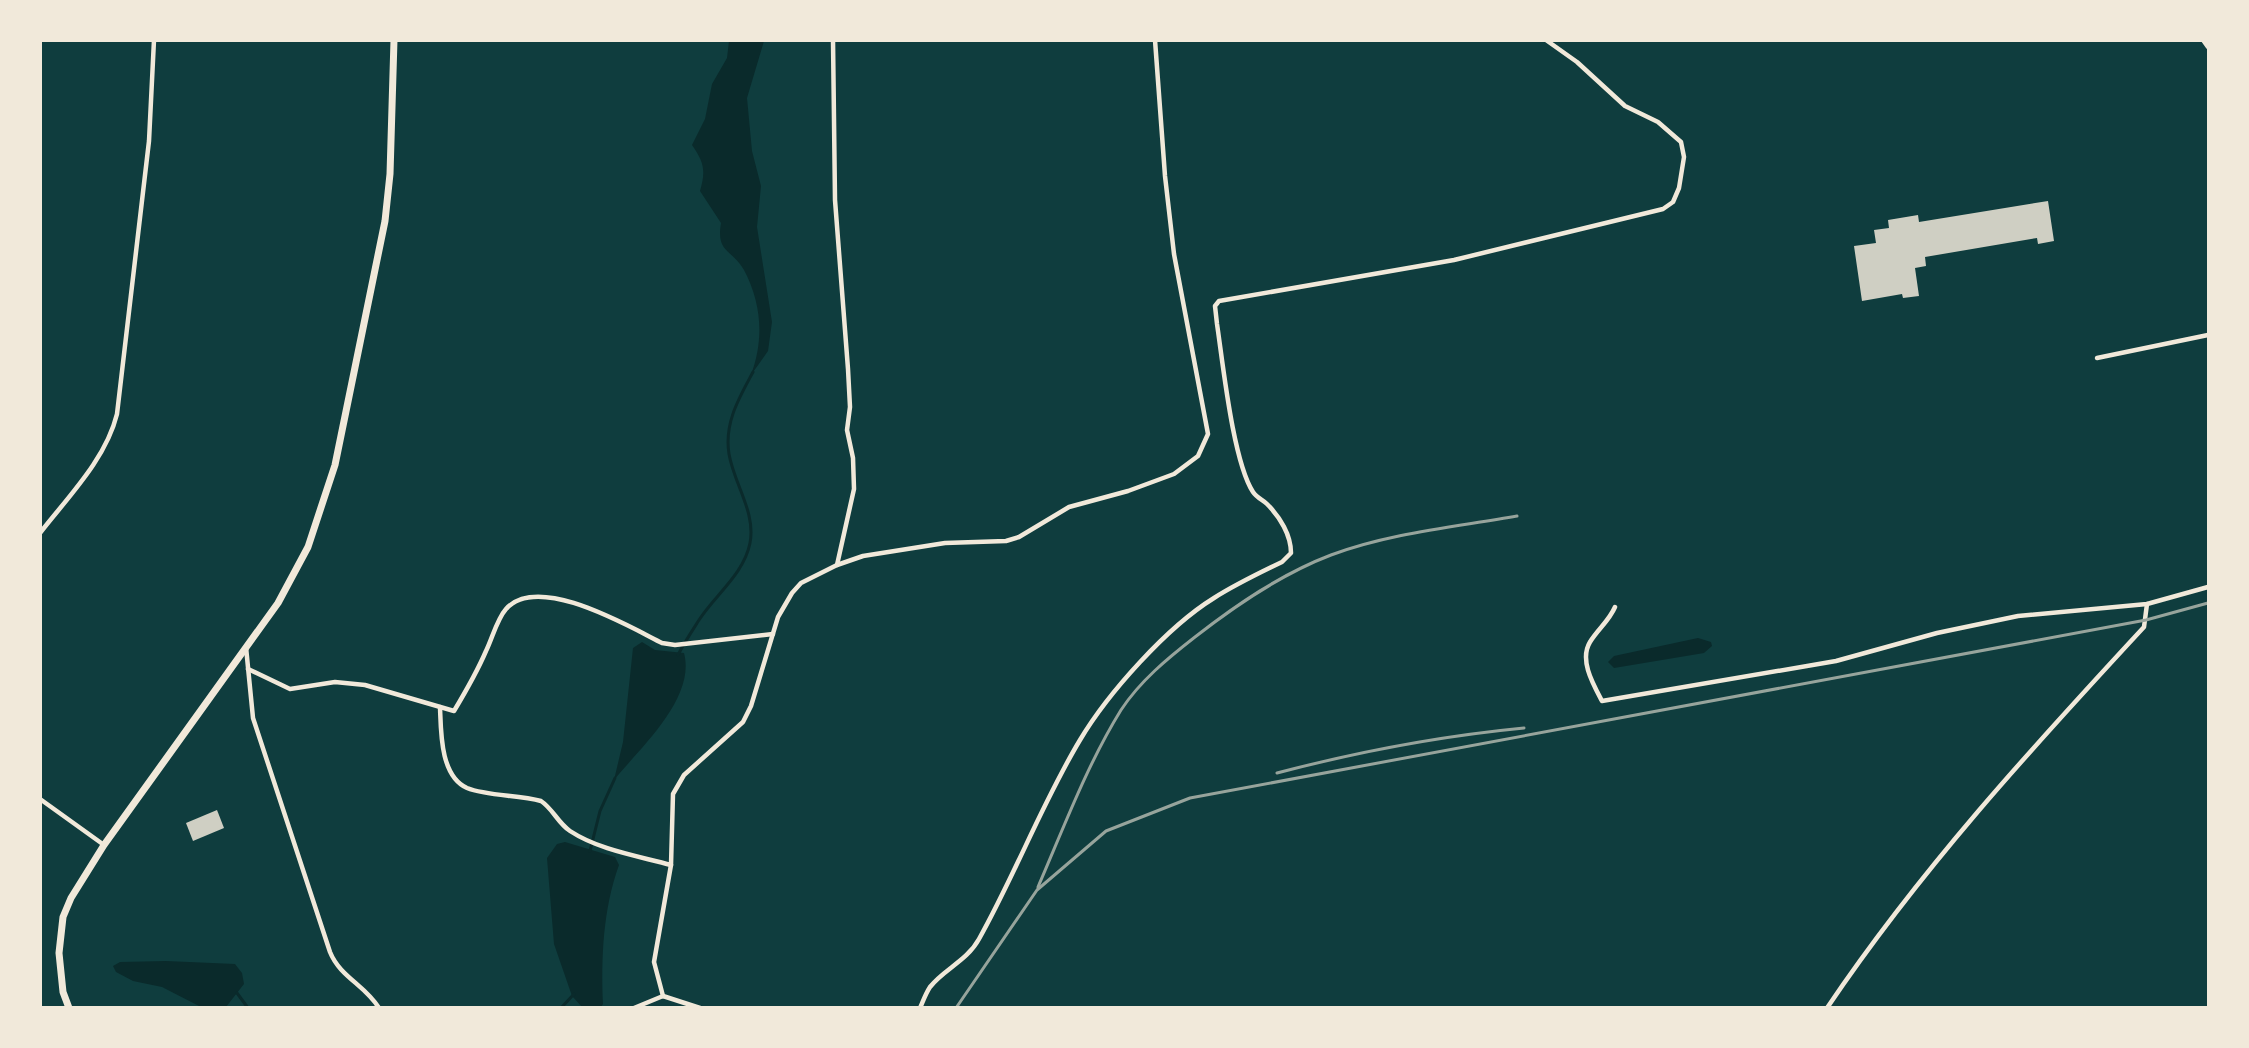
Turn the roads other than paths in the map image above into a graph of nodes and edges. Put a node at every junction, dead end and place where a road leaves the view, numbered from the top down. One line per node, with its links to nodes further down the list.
1 (154, 40): 10 (street)
2 (394, 40): 16 (main road)
3 (833, 40): 11 (street)
4 (1155, 40): 11 (street)
5 (1546, 40): 27 (street)
6 (2203, 40): 7 (street)
7 (2208, 47)
8 (2208, 335): 9 (street)
9 (2097, 358)
10 (40, 533)
11 (837, 566): 15 (street)
12 (2208, 587): 13 (street)
13 (2148, 604): 14 (street); 28 (street)
14 (1615, 607)
15 (773, 634): 18 (street); 21 (street)
16 (246, 646): 17 (street); 20 (main road)
17 (249, 669): 18 (street); 24 (street)
18 (440, 707): 21 (street)
19 (40, 798): 20 (street)
20 (104, 845): 23 (main road)
21 (671, 865): 22 (street)
22 (663, 996): 25 (street); 26 (street)
23 (69, 1008)
24 (379, 1008)
25 (634, 1008)
26 (700, 1008)
27 (920, 1008)
28 (1827, 1008)

